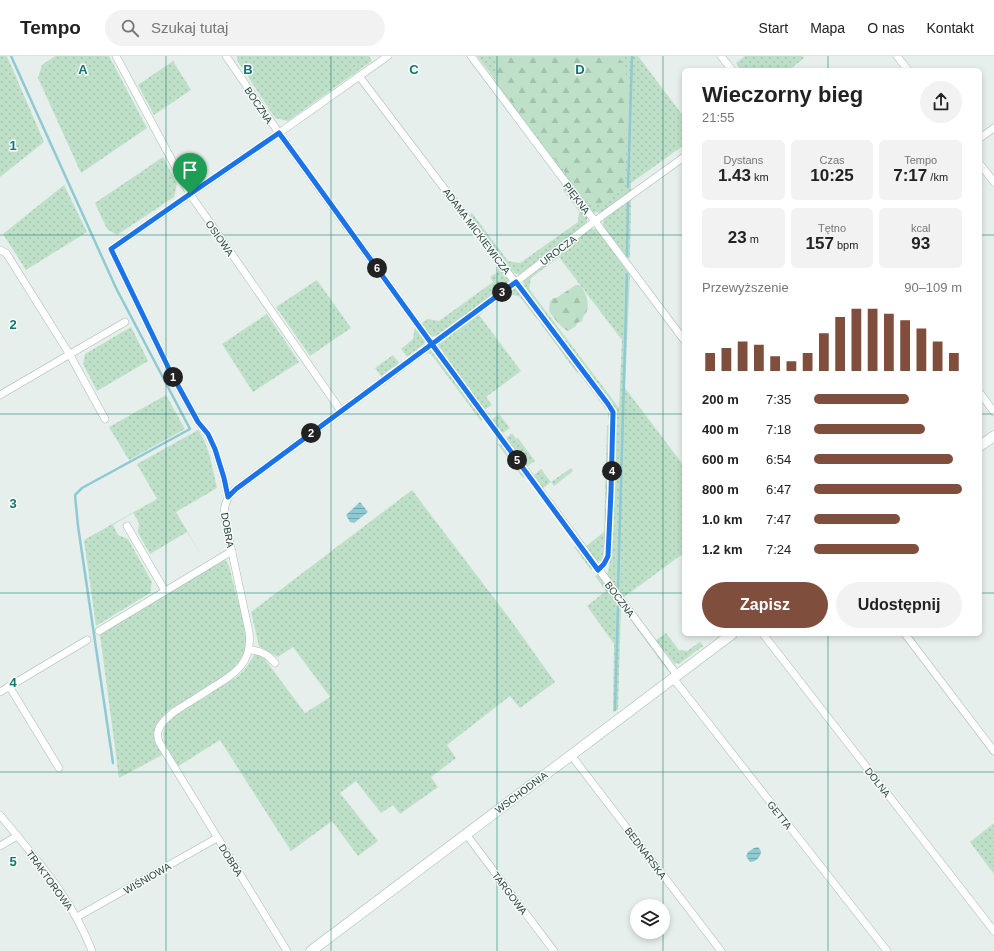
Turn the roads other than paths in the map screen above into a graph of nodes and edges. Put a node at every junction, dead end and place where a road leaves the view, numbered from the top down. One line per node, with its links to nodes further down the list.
1 (116, 56): 16 (street, OSIOWA)
2 (226, 56): 11 (street, BOCZNA)
3 (388, 56): 9 (street)
4 (471, 56): 17 (street, PIĘKNA)
5 (721, 56): 7 (street)
6 (897, 56): 8 (street)
7 (730, 68)
8 (906, 68)
9 (359, 76): 11 (street); 19 (street, ADAMA MICKIEWICZA)
10 (994, 128): 12 (street)
11 (279, 133): 16 (street); 22 (street, BOCZNA)
12 (982, 137)
13 (682, 158): 17 (street, UROCZA)
14 (982, 167): 15 (street)
15 (994, 182)
16 (190, 194): 26 (street, OSIOWA); 31 (street)
17 (595, 221): 19 (street, UROCZA); 21 (street, PIĘKNA)
18 (0, 250): 23 (street)
19 (516, 282): 22 (street, UROCZA); 34 (street, ADAMA MICKIEWICZA)
20 (125, 322): 23 (street)
21 (682, 337)
22 (431, 343): 26 (street, DOBRA); 34 (street, BOCZNA)
23 (70, 354): 24 (street); 28 (street)
24 (0, 395)
25 (982, 396): 27 (street)
26 (341, 411): 31 (street, DOBRA)
27 (994, 412)
28 (105, 419)
29 (994, 436): 30 (street)
30 (982, 445)
31 (228, 497): 33 (street, DOBRA)
32 (127, 526): 35 (street)
33 (232, 551): 35 (street); 41 (street, DOBRA)
34 (598, 570): 43 (street, BOCZNA)
35 (165, 591): 36 (street)
36 (99, 632)
37 (729, 636): 43 (street, WSCHODNIA)
38 (765, 636): 55 (street, DOLNA)
39 (907, 636): 46 (street)
40 (87, 640): 44 (street)
41 (249, 650): 42 (street); 52 (street, DOBRA)
42 (276, 663)
43 (675, 676): 47 (street, WSCHODNIA); 61 (street, GETTA)
44 (9, 686): 45 (street); 48 (street)
45 (0, 692)
46 (994, 751)
47 (571, 755): 50 (street, WSCHODNIA); 60 (street, BEDNARSKA)
48 (59, 768)
49 (0, 815): 51 (street, TRAKTOROWA)
50 (466, 834): 58 (street, WSCHODNIA); 59 (street, TARGOWA)
51 (17, 836): 53 (street); 54 (street, TRAKTOROWA)
52 (217, 838): 54 (street, WIŚNIOWA); 57 (street, DOBRA)
53 (0, 846)
54 (77, 917): 56 (street, TRAKTOROWA)
55 (994, 931)
56 (92, 951)
57 (287, 951)
58 (311, 951)
59 (554, 951)
60 (721, 951)
61 (887, 951)

